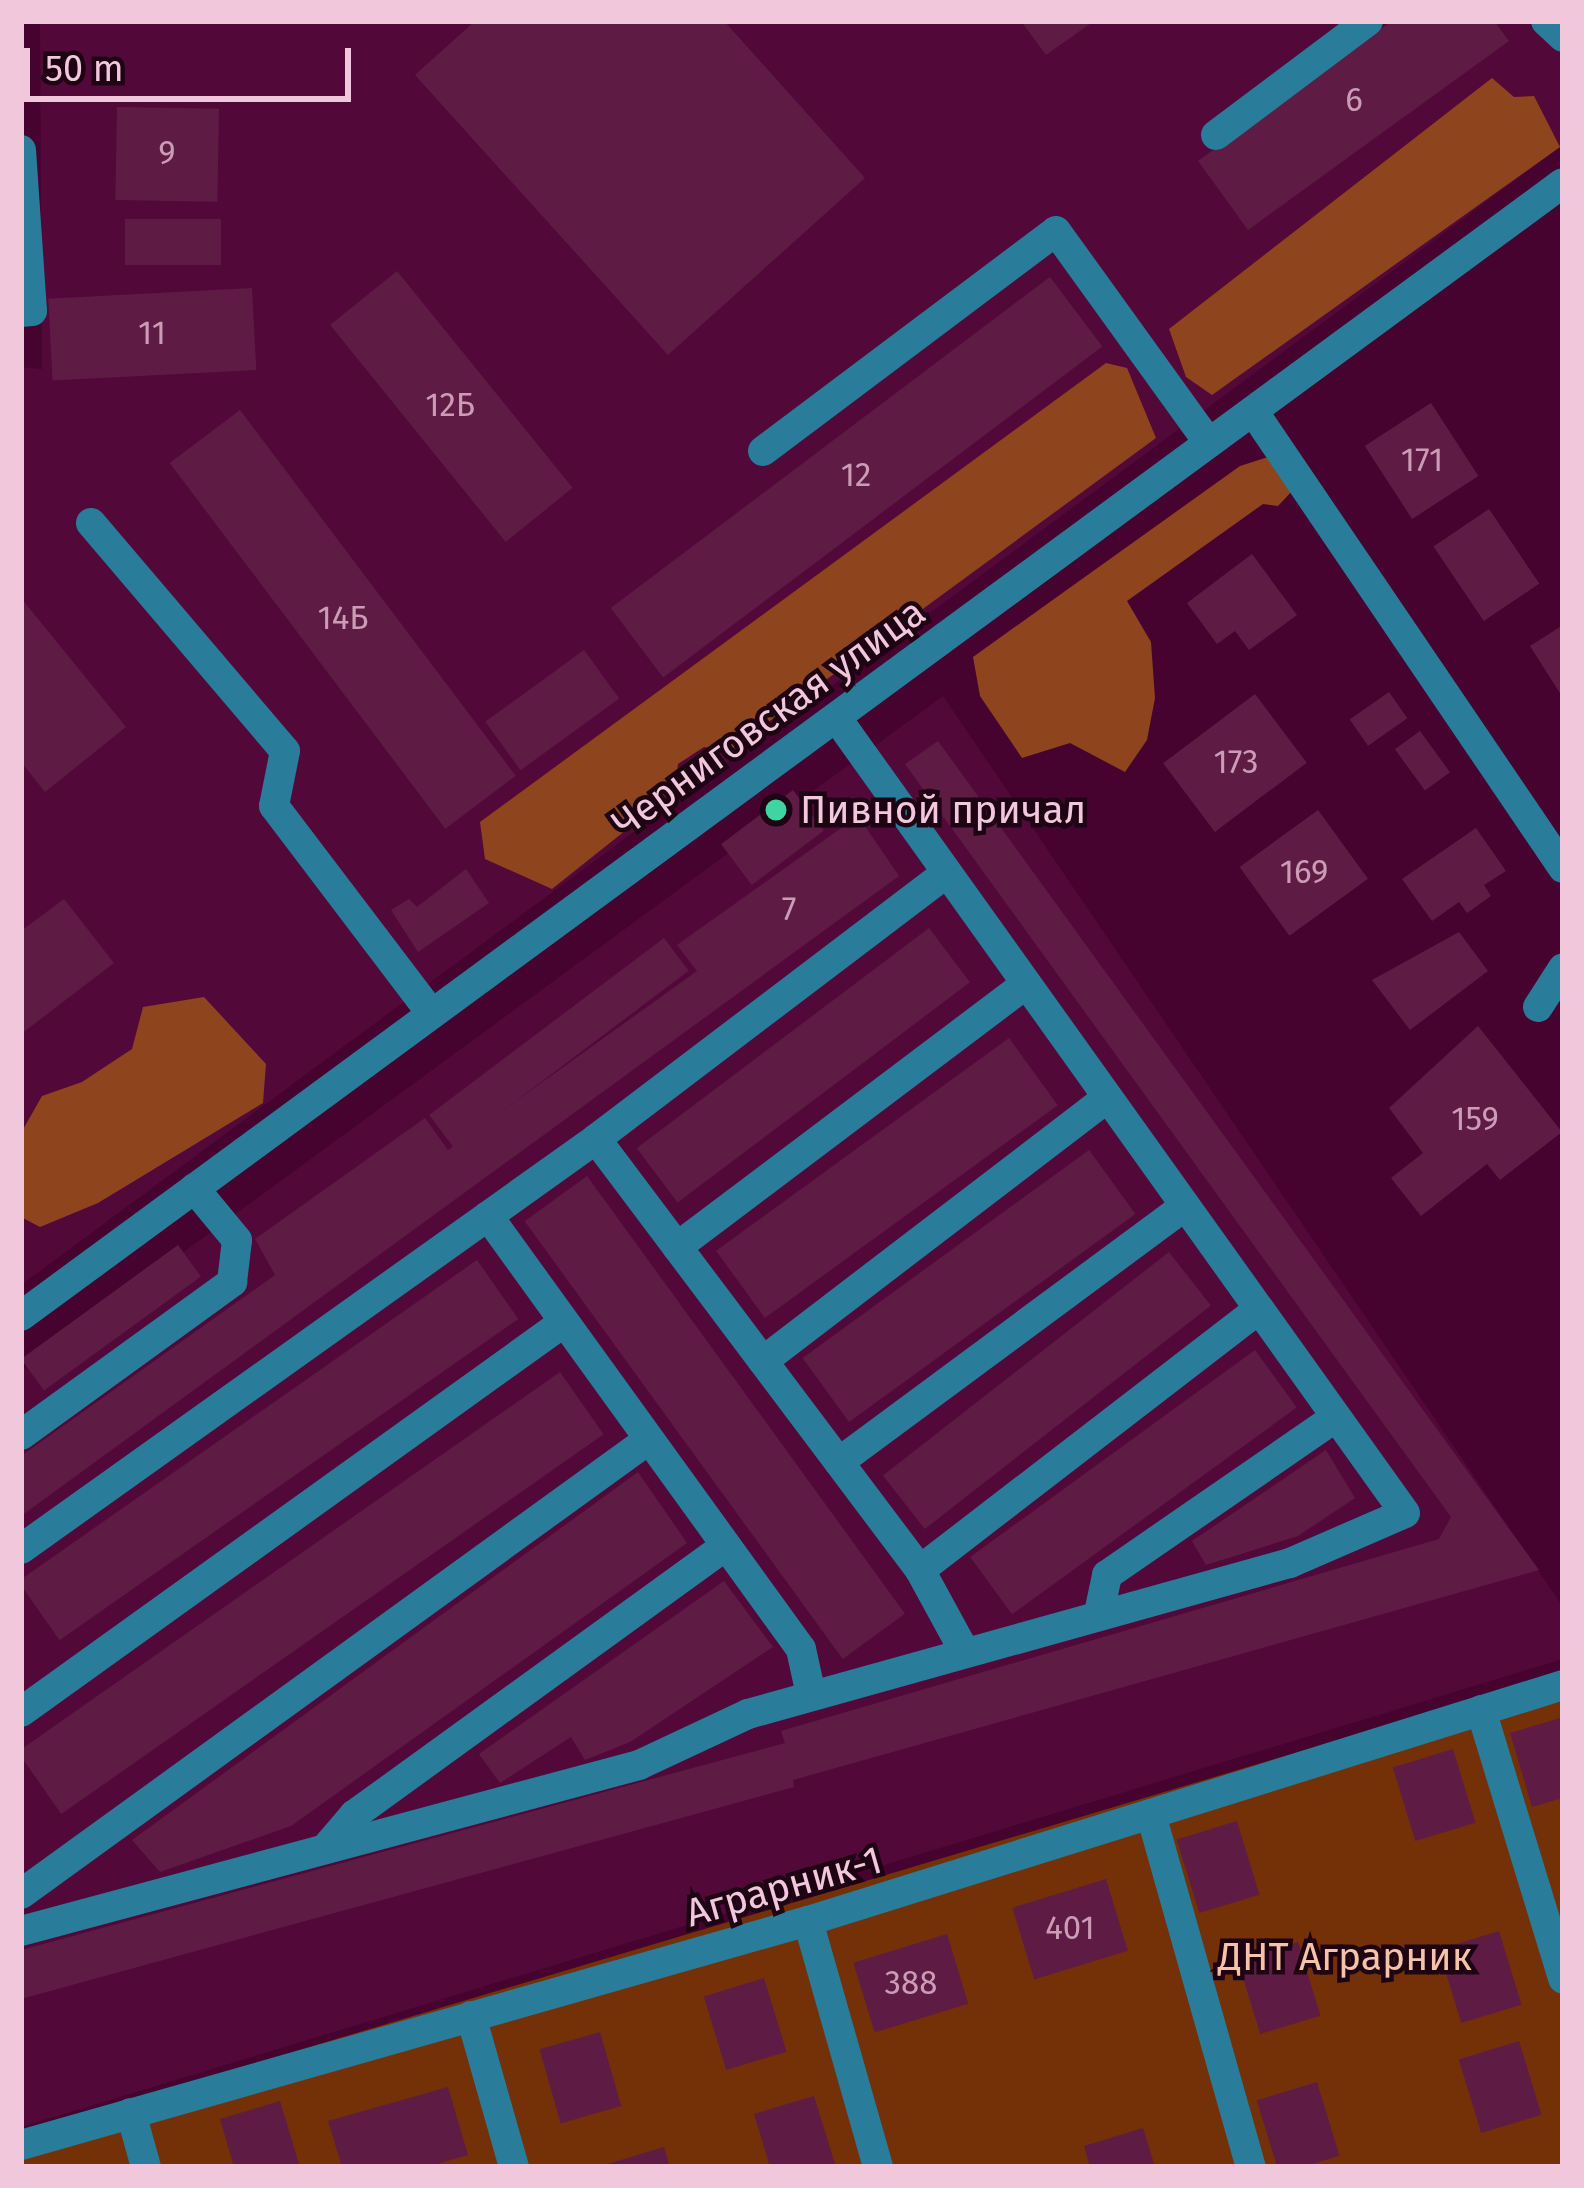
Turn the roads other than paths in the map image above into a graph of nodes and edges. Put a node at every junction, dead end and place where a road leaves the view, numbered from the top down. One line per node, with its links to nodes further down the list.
1 (1368, 21): 4 (street)
2 (1546, 21): 3 (street)
3 (1563, 37)
4 (1216, 135)
5 (21, 150): 7 (street)
6 (1563, 183): 8 (street, Черниговская улица)
7 (21, 312)
8 (1253, 411): 9 (street, Черниговская улица); 13 (street)
9 (1209, 443): 10 (street); 12 (street, Черниговская улица)
10 (763, 452)
11 (91, 523): 18 (street)
12 (836, 717): 14 (street); 18 (street, Черниговская улица)
13 (1563, 868)
14 (947, 873): 16 (street); 20 (street)
15 (1563, 968): 17 (street)
16 (1026, 984): 19 (street); 24 (street)
17 (1538, 1007)
18 (432, 1014): 21 (street, Черниговская улица)
19 (1107, 1097): 22 (street); 28 (street)
20 (596, 1139): 23 (street); 24 (street)
21 (194, 1188): 26 (street, Черниговская улица); 30 (street)
22 (1185, 1206): 25 (street); 32 (street)
23 (488, 1216): 27 (street); 34 (street)
24 (677, 1247): 28 (street)
25 (1259, 1309): 29 (street); 35 (street)
26 (21, 1316)
27 (560, 1325): 31 (street); 41 (street)
28 (763, 1361): 32 (street)
29 (1336, 1417): 36 (street); 36 (street)
30 (21, 1435)
31 (648, 1440): 33 (street); 44 (street)
32 (839, 1462): 35 (street)
33 (725, 1546): 39 (street); 43 (street)
34 (21, 1550)
35 (920, 1570): 37 (street)
36 (1099, 1613): 37 (street)
37 (963, 1649): 39 (street)
38 (1563, 1685): 40 (street, Аграрник-1)
39 (812, 1695): 43 (street)
40 (1481, 1710): 42 (street, Аграрник-1); 47 (street)
41 (21, 1712)
42 (1152, 1818): 45 (street, Аграрник-1); 54 (street)
43 (325, 1849): 46 (street)
44 (21, 1894)
45 (808, 1922): 48 (street, Аграрник-1); 53 (street)
46 (21, 1931)
47 (1563, 1979)
48 (471, 2016): 49 (street, Аграрник-1); 52 (street)
49 (131, 2113): 50 (street, Аграрник-1); 51 (street)
50 (21, 2145)
51 (146, 2167)
52 (514, 2167)
53 (878, 2167)
54 (1251, 2167)

